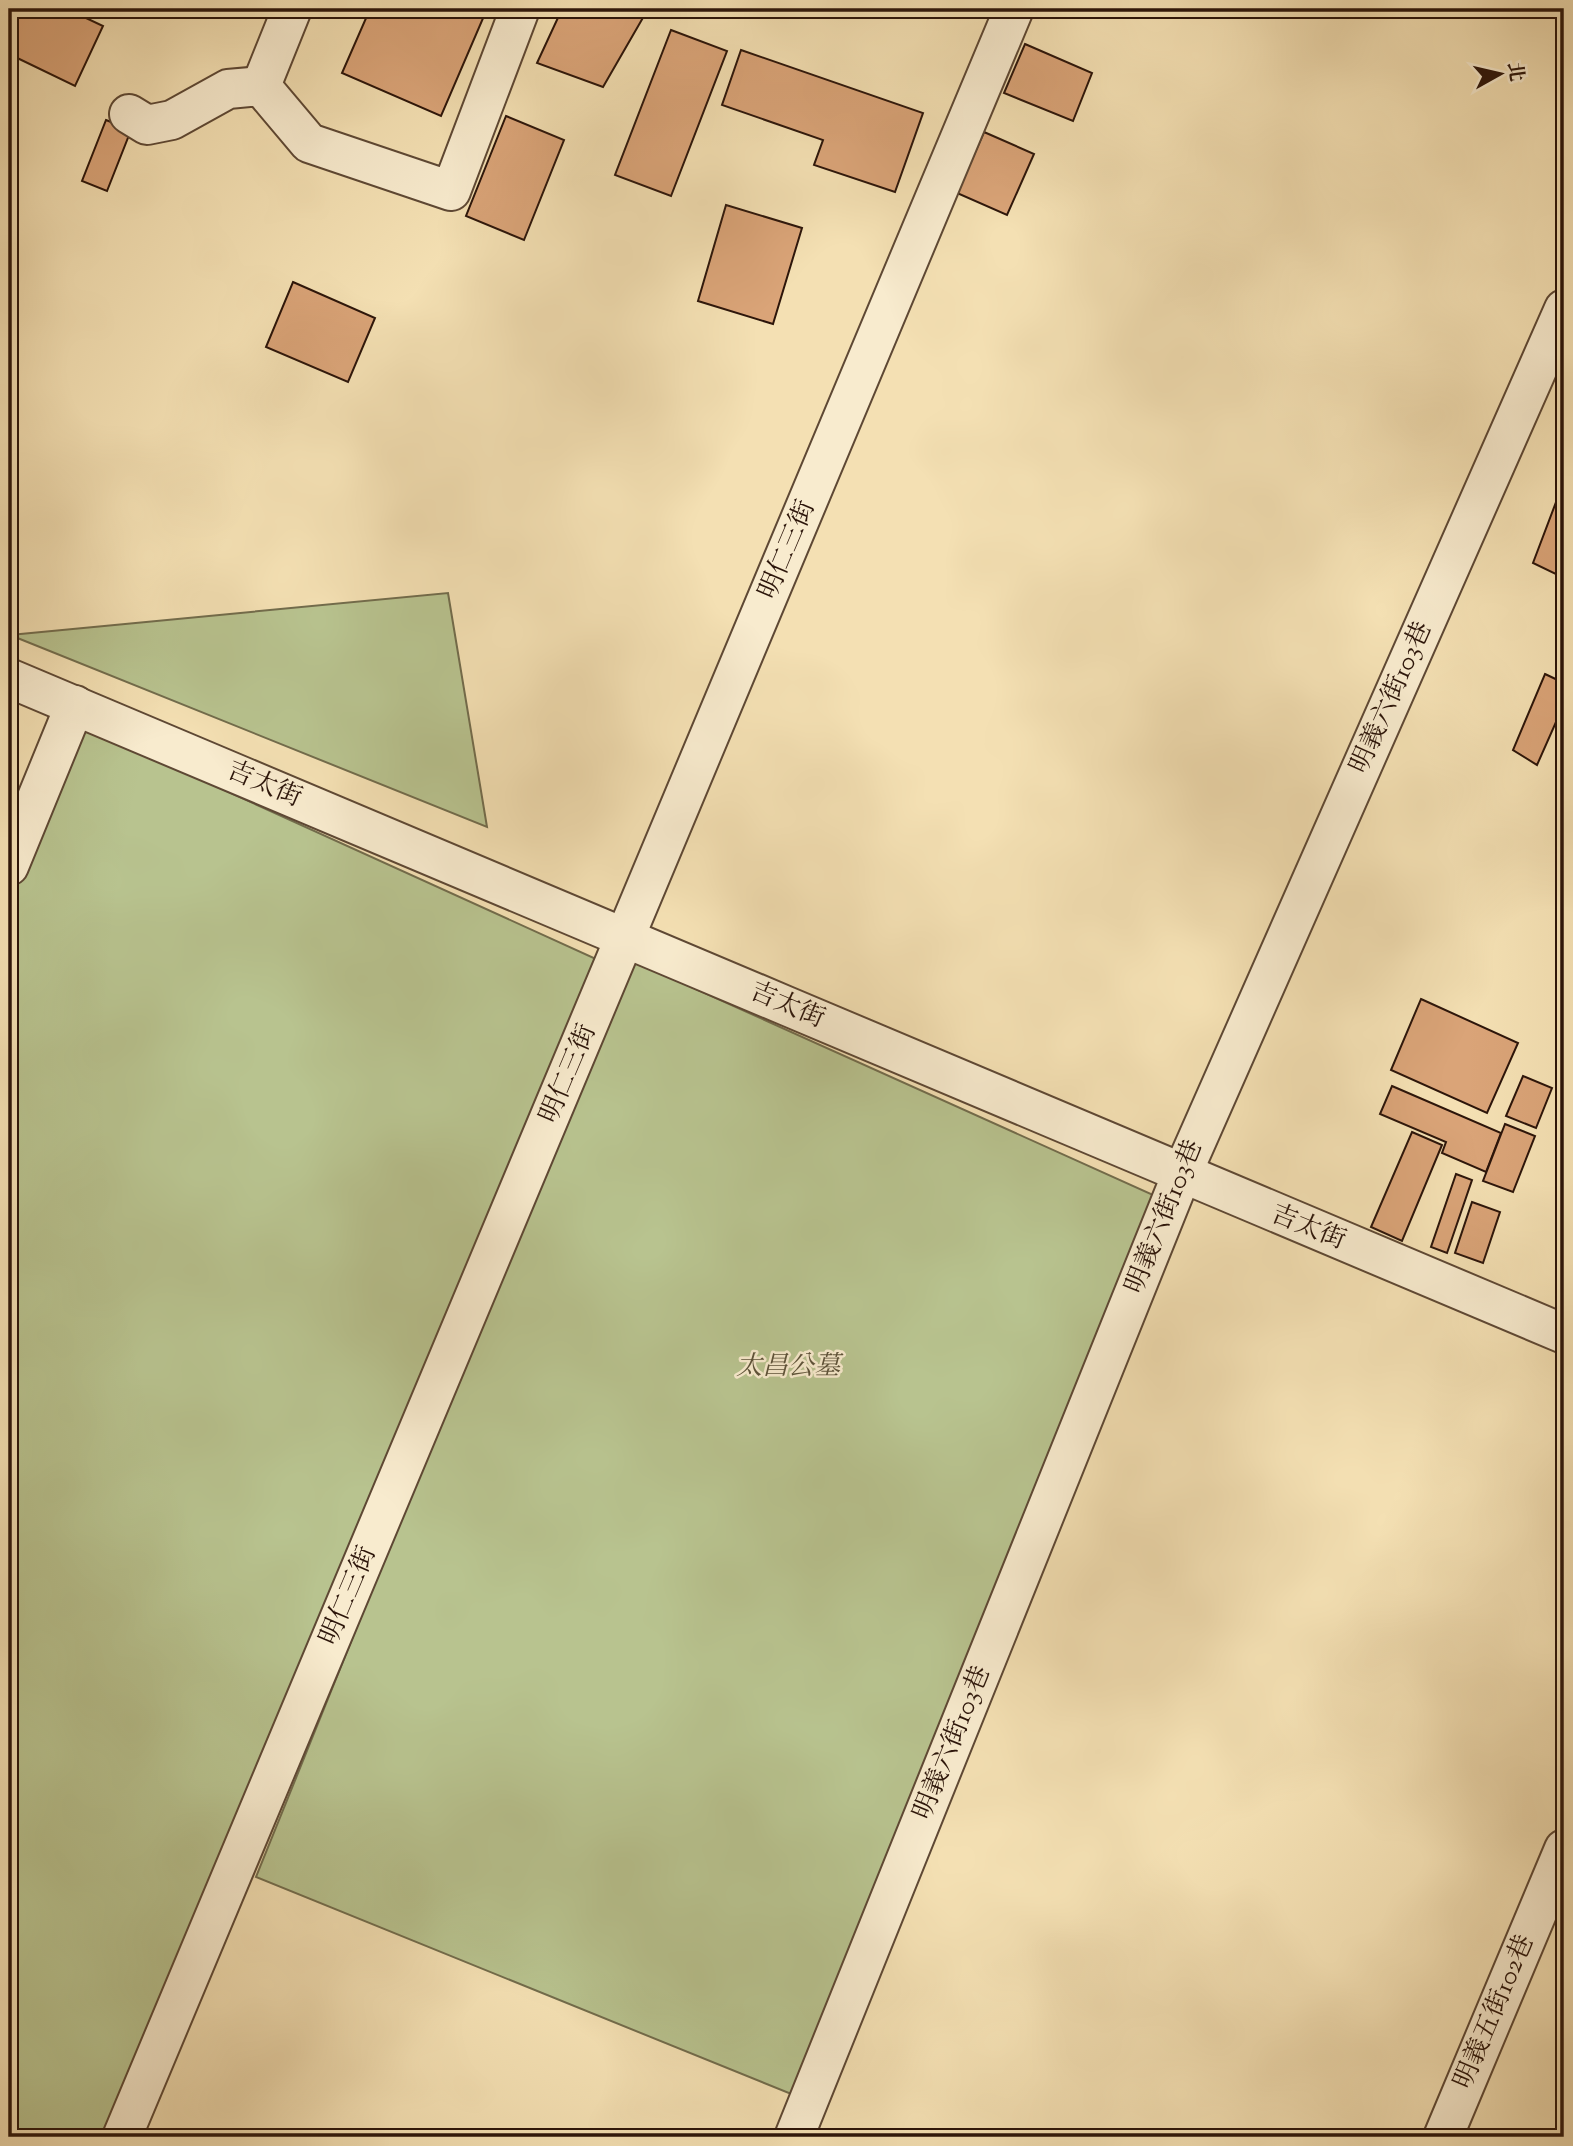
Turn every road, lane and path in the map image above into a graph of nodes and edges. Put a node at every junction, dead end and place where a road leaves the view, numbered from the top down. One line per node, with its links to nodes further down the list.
1 (292, 9): 4 (street)
2 (520, 9): 4 (street)
3 (1007, 11): 10 (street, 明仁三街)
4 (261, 86): 5 (street)
5 (129, 114)
6 (1564, 309): 11 (street, 明義六街103巷)
7 (9, 678): 8 (street, 吉太街)
8 (75, 705): 9 (street); 10 (street, 吉太街)
9 (9, 866)
10 (627, 937): 11 (street, 吉太街); 14 (street, 明仁三街)
11 (1181, 1175): 12 (street, 吉太街); 15 (street, 明義六街103巷)
12 (1564, 1334)
13 (1564, 1849): 16 (street, 明義五街102巷)
14 (122, 2137)
15 (794, 2137)
16 (1443, 2137)

